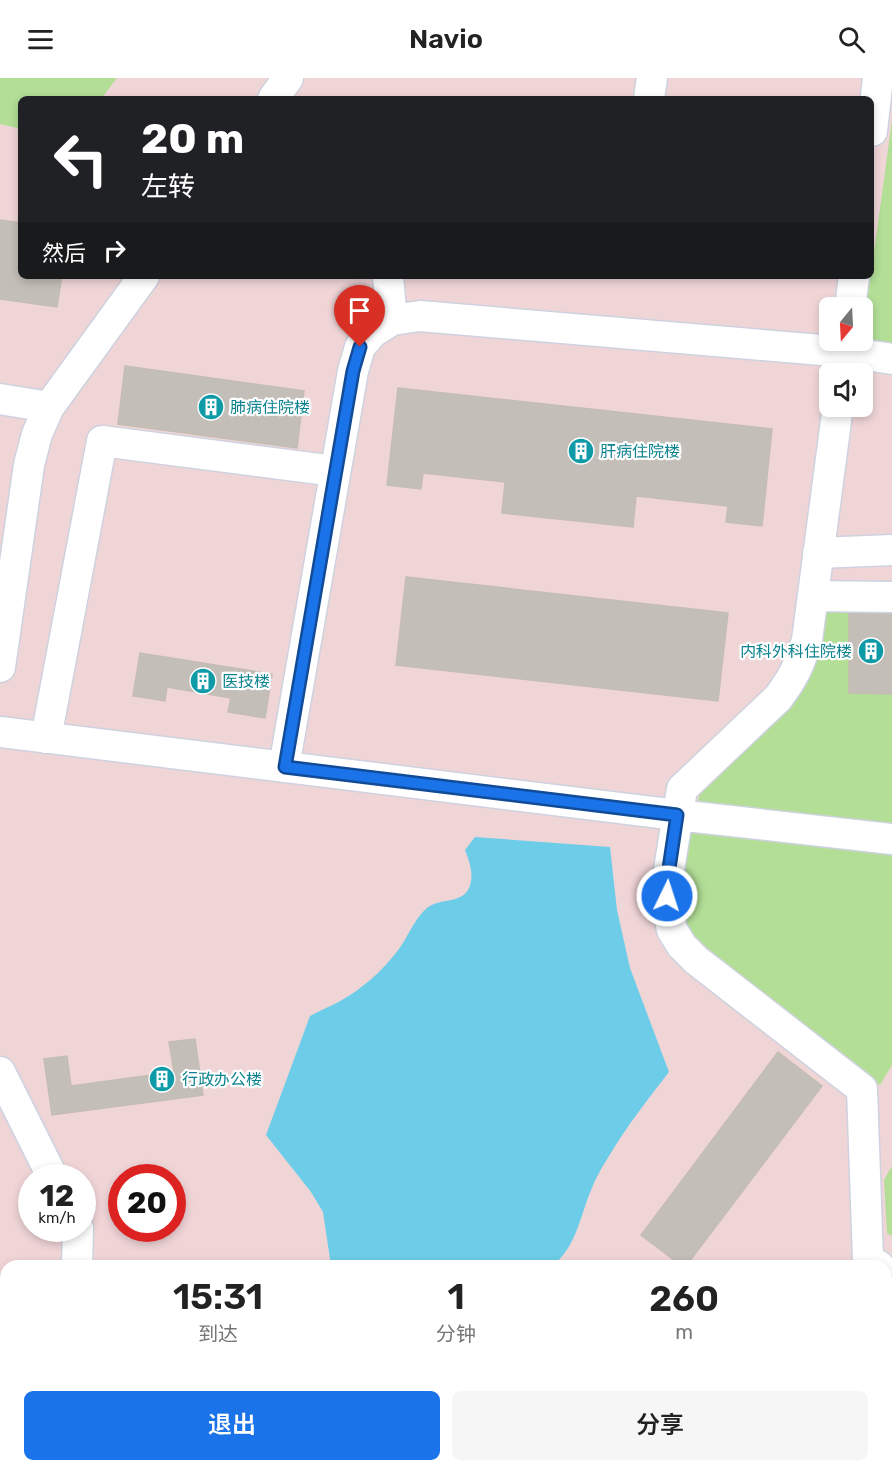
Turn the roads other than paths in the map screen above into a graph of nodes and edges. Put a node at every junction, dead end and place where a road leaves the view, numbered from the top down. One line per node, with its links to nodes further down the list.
1 (288, 78): 4 (street)
2 (652, 78): 5 (street)
3 (878, 78): 6 (street)
4 (275, 96)
5 (650, 96)
6 (874, 113)
7 (142, 279): 15 (street)
8 (388, 279): 11 (street)
9 (854, 279): 10 (street)
10 (851, 297)
11 (392, 320): 12 (street); 17 (street)
12 (845, 355): 13 (street)
13 (892, 358)
14 (0, 399): 15 (street)
15 (49, 407): 22 (street)
16 (837, 417): 19 (street)
17 (336, 471): 24 (street); 25 (street)
18 (892, 550): 19 (street)
19 (818, 553): 20 (street)
20 (813, 596): 21 (street); 26 (street)
21 (892, 597)
22 (0, 667)
23 (0, 732): 24 (street)
24 (46, 738): 25 (street)
25 (285, 767): 26 (street)
26 (677, 815): 27 (street); 32 (street)
27 (892, 839)
28 (0, 1072): 29 (street)
29 (46, 1164)
30 (78, 1242): 31 (street)
31 (77, 1260)
32 (868, 1260)

